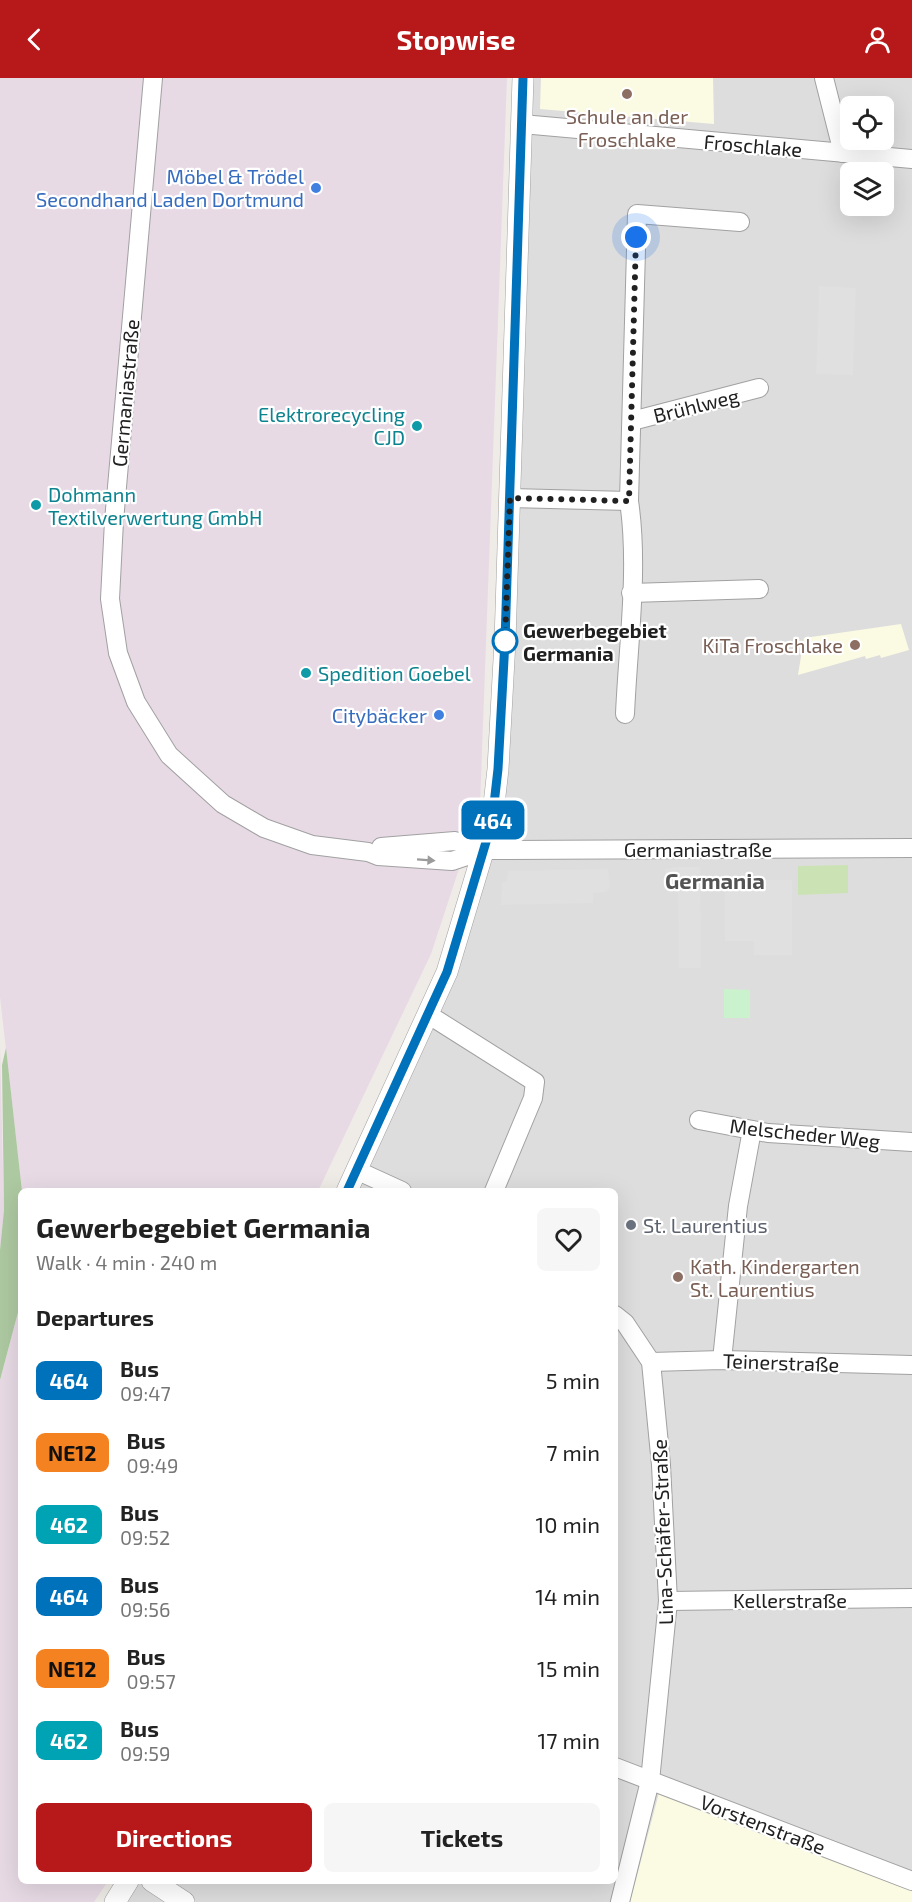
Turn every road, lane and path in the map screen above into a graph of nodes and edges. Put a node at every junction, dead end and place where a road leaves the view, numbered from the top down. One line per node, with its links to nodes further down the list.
1 (153, 78): 16 (street, Germaniastraße)
2 (523, 78): 4 (street)
3 (824, 78): 5 (street)
4 (522, 124): 5 (street, Froschlake); 10 (street)
5 (843, 153): 6 (street, Froschlake)
6 (912, 159)
7 (740, 222): 9 (street, Brühlweg)
8 (759, 388): 9 (street, Brühlweg)
9 (632, 421): 11 (street, Brühlweg)
10 (510, 498): 11 (street); 16 (street)
11 (629, 501): 13 (street, Brühlweg)
12 (759, 589): 13 (street)
13 (631, 593): 14 (street, Brühlweg)
14 (625, 714)
15 (912, 848): 16 (street, Germaniastraße)
16 (484, 850): 17 (street)
17 (429, 1015): 21 (street); 24 (street)
18 (699, 1120): 19 (street, Melscheder Weg)
19 (752, 1130): 20 (street, Melscheder Weg); 26 (street)
20 (912, 1142)
21 (356, 1170): 22 (street); 23 (street)
22 (348, 1188)
23 (395, 1188)
24 (495, 1188)
25 (618, 1317): 27 (street, Lina-Schäfer-Straße)
26 (722, 1360): 27 (street, Teinerstraße); 28 (street, Teinerstraße)
27 (651, 1362): 30 (street, Lina-Schäfer-Straße)
28 (912, 1365)
29 (912, 1598): 30 (street, Kellerstraße)
30 (668, 1600): 32 (street, Lina-Schäfer-Straße)
31 (618, 1768): 32 (street, Vorstenstraße)
32 (650, 1781): 33 (street, Vorstenstraße); 38 (street, Lina-Schäfer-Straße)
33 (912, 1881)
34 (126, 1884): 36 (street)
35 (157, 1884): 37 (street)
36 (115, 1902)
37 (184, 1902)
38 (620, 1902)

